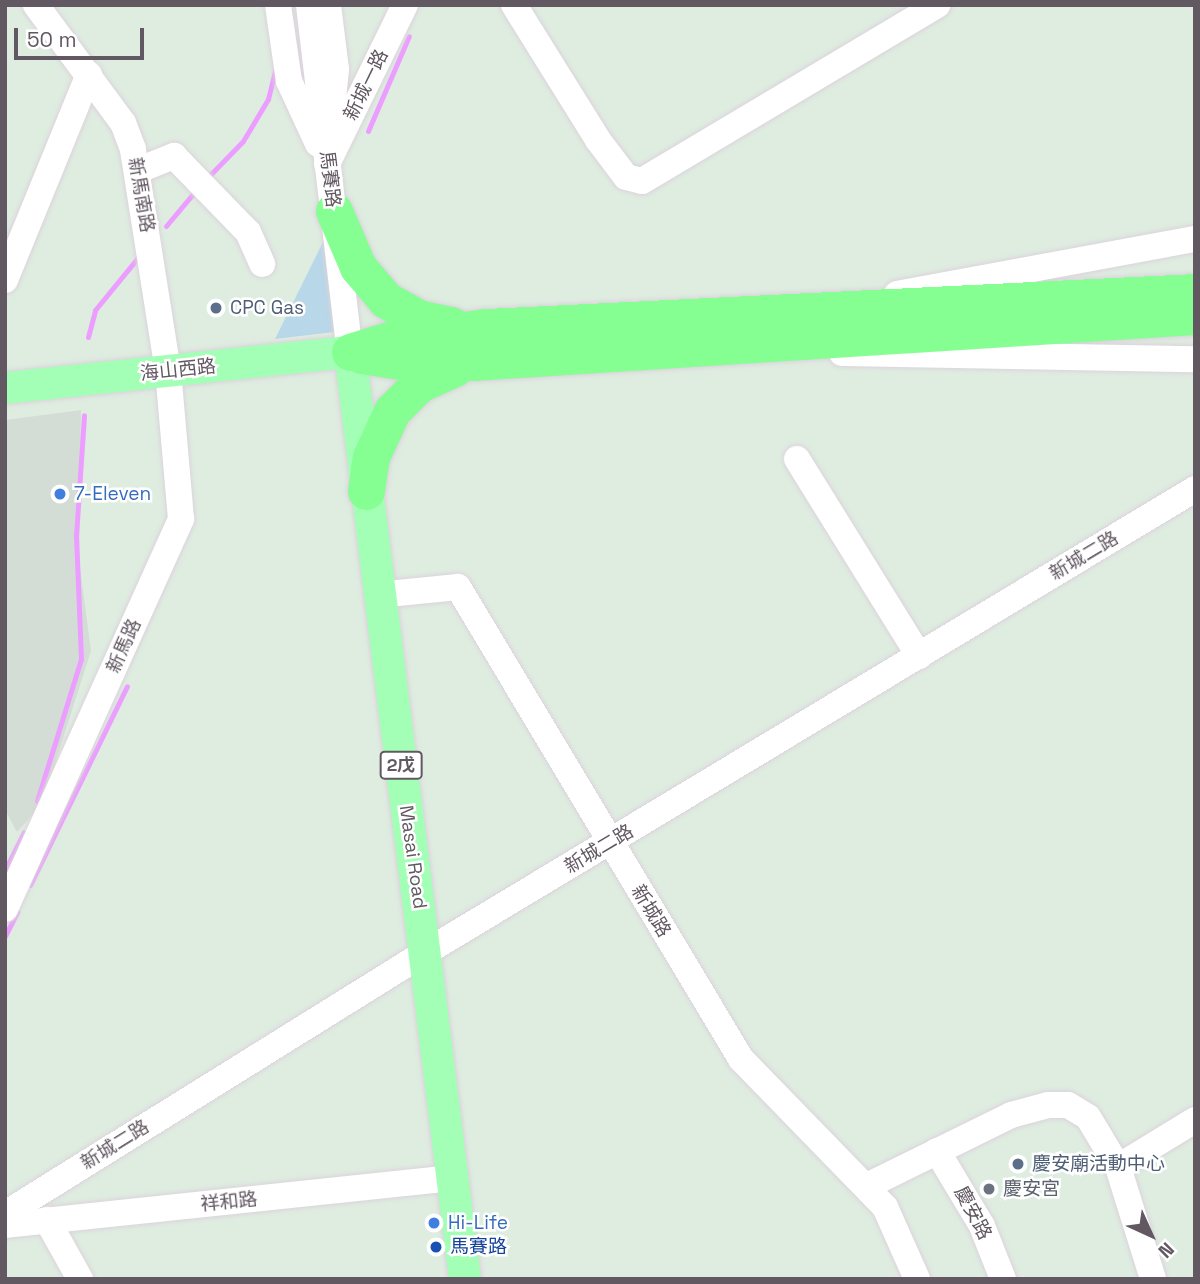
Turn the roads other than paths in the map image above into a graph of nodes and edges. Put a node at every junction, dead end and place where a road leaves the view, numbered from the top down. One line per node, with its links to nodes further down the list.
1 (36, 5): 8 (street, 新馬南路)
2 (278, 5): 9 (street)
3 (309, 5): 9 (street, 馬賽路)
4 (328, 5): 9 (street)
5 (405, 5): 9 (street, 新城一路)
6 (514, 5): 7 (street)
7 (937, 5)
8 (89, 74): 10 (street, 新馬南路); 14 (street)
9 (327, 164): 11 (street, 馬賽路)
10 (139, 170): 13 (street); 23 (street, 新馬南路)
11 (334, 211): 18 (highway); 20 (street, 馬賽路)
12 (1195, 239): 16 (street)
13 (262, 264)
14 (5, 280)
15 (1195, 292): 16 (highway)
16 (831, 312): 18 (highway)
17 (1195, 316): 19 (highway)
18 (487, 327): 20 (highway)
19 (735, 349): 21 (street); 22 (highway)
20 (350, 352): 22 (highway); 23 (main road, 海山西路); 27 (main road, Masai Road / 2戊)
21 (1195, 359)
22 (473, 362): 27 (highway)
23 (168, 371): 24 (main road, 海山西路); 31 (street, 新馬路)
24 (5, 388)
25 (797, 458): 29 (street)
26 (1195, 489): 29 (street, 新城二路)
27 (366, 491): 28 (main road, Masai Road / 2戊)
28 (378, 594): 30 (street, 新城路); 32 (main road, Masai Road / 2戊)
29 (919, 656): 30 (street, 新城二路)
30 (610, 843): 32 (street, 新城二路); 37 (street, 新城路)
31 (5, 909)
32 (426, 952): 36 (main road, Masai Road / 2戊); 38 (street, 新城二路)
33 (1195, 1120): 35 (street)
34 (937, 1151): 35 (street); 37 (street); 44 (street, 慶安路)
35 (1118, 1167): 45 (street)
36 (452, 1178): 39 (street, 祥和路); 42 (main road, Masai Road / 2戊)
37 (867, 1186): 43 (street, 新城路)
38 (5, 1214)
39 (47, 1220): 40 (street, 祥和路); 41 (street)
40 (5, 1225)
41 (80, 1279)
42 (465, 1279)
43 (917, 1279)
44 (1003, 1279)
45 (1153, 1279)

